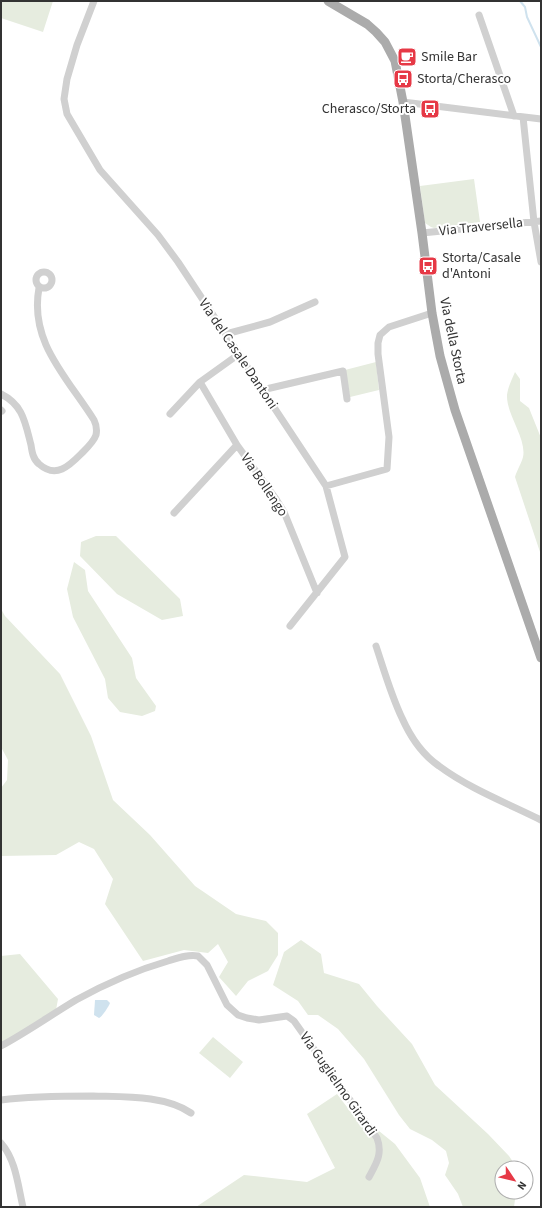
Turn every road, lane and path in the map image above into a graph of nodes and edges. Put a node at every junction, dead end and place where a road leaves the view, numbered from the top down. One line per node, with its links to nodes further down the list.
1 (94, 1): 15 (street, Via del Casale Dantoni)
2 (328, 1): 3 (main road, Via della Storta)
3 (338, 4): 5 (main road, Via della Storta)
4 (479, 15): 6 (street)
5 (403, 102): 6 (street); 10 (main road, Via della Storta)
6 (514, 116): 7 (street)
7 (523, 117): 8 (street); 9 (street)
8 (541, 119)
9 (538, 221): 10 (street, Via Traversella); 11 (street)
10 (422, 233): 14 (main road, Via della Storta)
11 (541, 262)
12 (40, 288): 19 (street)
13 (315, 302): 15 (street)
14 (432, 312): 23 (street); 28 (main road, Via della Storta)
15 (226, 334): 16 (street, Via del Casale Dantoni)
16 (239, 354): 17 (street); 18 (street, Via del Casale Dantoni)
17 (200, 382): 21 (street); 22 (street, Via Bollengo)
18 (262, 390): 20 (street); 23 (street, Via del Casale Dantoni)
19 (1, 394)
20 (347, 399)
21 (170, 414)
22 (237, 445): 24 (street); 25 (street, Via Bollengo)
23 (326, 486): 25 (street, Via del Casale Dantoni)
24 (174, 513)
25 (316, 593): 26 (street)
26 (290, 626)
27 (376, 646): 29 (street)
28 (541, 658)
29 (541, 820)
30 (1, 1046): 34 (street, Via Guglielmo Girardi)
31 (1, 1100): 32 (street)
32 (191, 1113)
33 (1, 1143): 35 (street)
34 (369, 1178)
35 (23, 1207)

